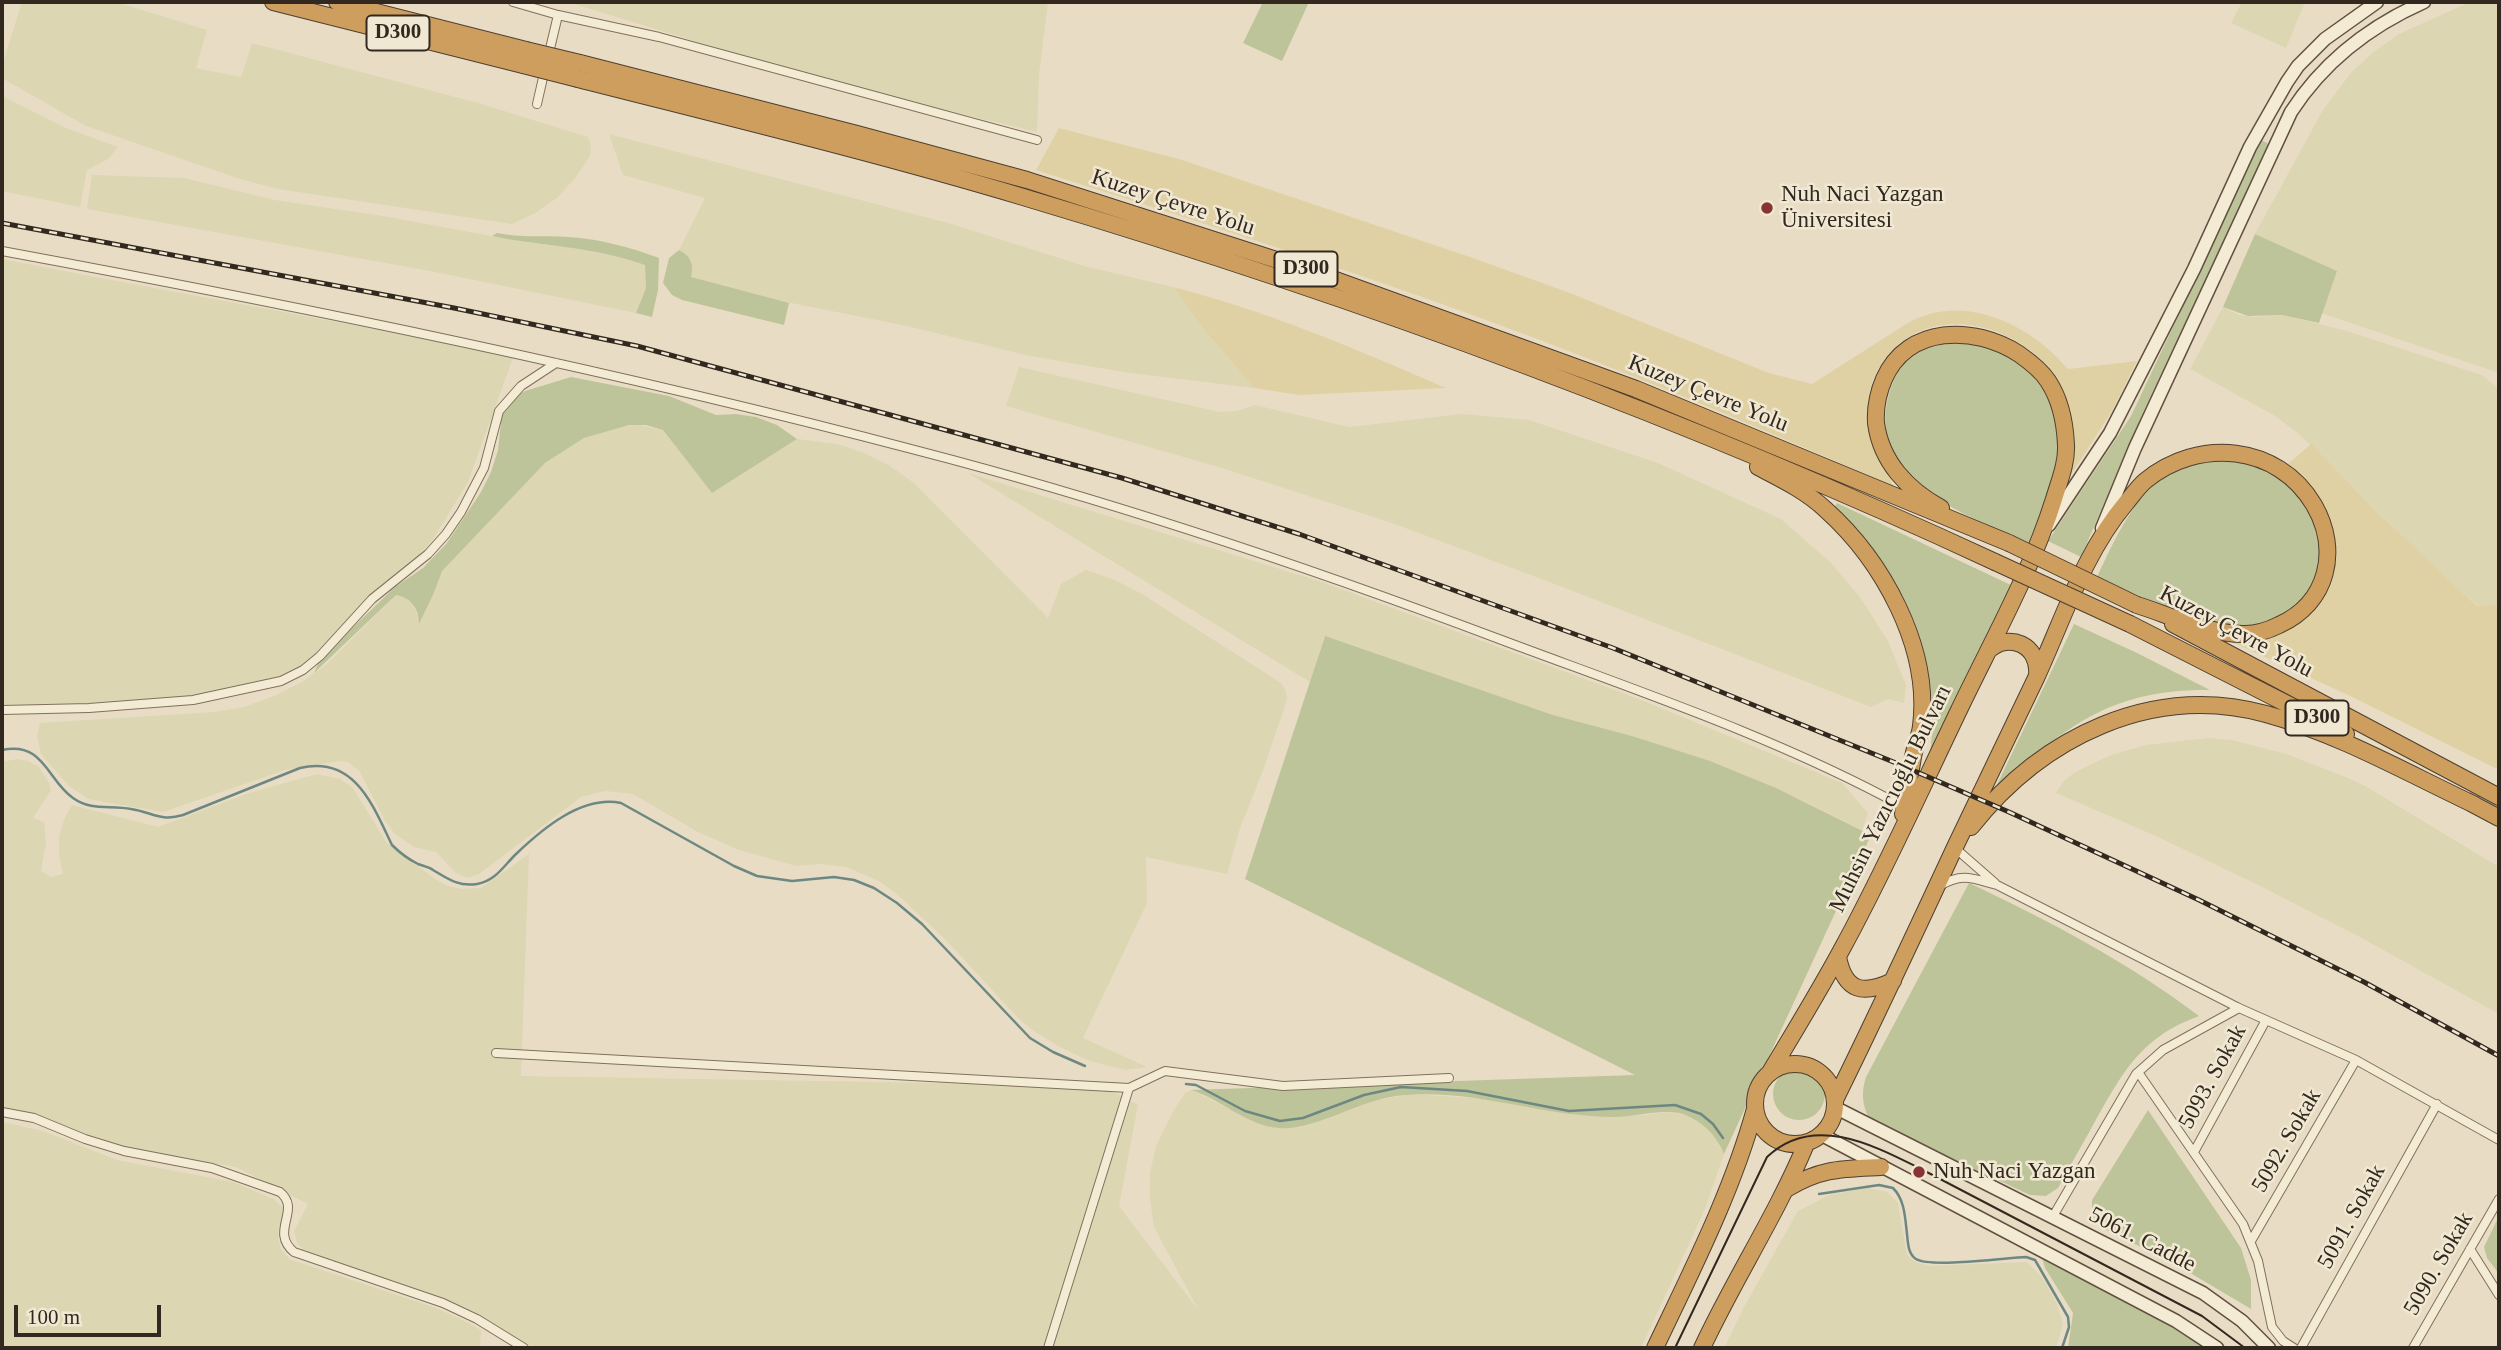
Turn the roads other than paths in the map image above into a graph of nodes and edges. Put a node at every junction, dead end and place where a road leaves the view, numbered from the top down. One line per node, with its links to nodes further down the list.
1 (273, 2): 7 (highway, D300)
2 (337, 2): 7 (highway, D300)
3 (513, 2): 6 (street)
4 (2377, 2): 14 (street)
5 (2424, 2): 16 (street)
6 (558, 15): 9 (street); 10 (street)
7 (525, 57): 8 (highway, D300, bridge)
8 (579, 71): 13 (highway, Kuzey Çevre Yolu / D300); 15 (highway, Kuzey Çevre Yolu / D300)
9 (537, 104)
10 (1037, 140)
11 (2, 251): 12 (street)
12 (556, 363): 20 (street); 23 (street)
13 (1597, 393): 22 (highway, Kuzey Çevre Yolu / D300, bridge); 23 (highway)
14 (2042, 537): 15 (highway, Muhsin Yazıcıoğlu Bulvarı); 18 (highway, Muhsin Yazıcıoğlu Bulvarı)
15 (2009, 543): 17 (highway, D300, bridge)
16 (2091, 555): 17 (highway); 19 (highway)
17 (2137, 605): 21 (highway, Kuzey Çevre Yolu / D300)
18 (1986, 653): 19 (highway); 25 (highway, Muhsin Yazıcıoğlu Bulvarı)
19 (2037, 675): 26 (highway)
20 (2, 710)
21 (2499, 797)
22 (2475, 805): 24 (highway, Kuzey Çevre Yolu / D300); 26 (highway)
23 (1904, 807): 25 (highway)
24 (2499, 818)
25 (1899, 835): 29 (highway, Muhsin Yazıcıoğlu Bulvarı)
26 (1955, 848): 27 (street); 28 (highway)
27 (1997, 885): 28 (street); 31 (street)
28 (1936, 889): 30 (highway)
29 (1838, 957): 30 (highway); 36 (highway, Muhsin Yazıcıoğlu Bulvarı)
30 (1893, 981): 39 (highway)
31 (2239, 1008): 32 (street); 35 (street)
32 (2266, 1020): 34 (street); 46 (street, 5093. Sokak)
33 (496, 1053): 38 (street)
34 (2356, 1060): 40 (street); 51 (street, 5092. Sokak)
35 (2138, 1072): 46 (street); 50 (street)
36 (1769, 1073): 39 (highway); 41 (highway)
37 (1449, 1078): 38 (street)
38 (1129, 1088): 55 (street)
39 (1836, 1103): 43 (highway); 50 (street, 5061. Cadde)
40 (2437, 1104): 44 (street); 61 (street, 5091. Sokak)
41 (1755, 1109): 45 (highway); 56 (highway)
42 (2, 1112): 54 (street)
43 (1822, 1135): 45 (highway); 47 (street)
44 (2499, 1140)
45 (1806, 1143): 48 (highway)
46 (2194, 1153): 51 (street)
47 (1881, 1167): 48 (highway); 58 (street)
48 (1788, 1188): 57 (highway)
49 (2499, 1199): 52 (street, 5090. Sokak)
50 (2052, 1218): 59 (street, 5061. Cadde)
51 (2251, 1241): 60 (street)
52 (2470, 1249): 53 (street); 62 (street, 5090. Sokak)
53 (2499, 1295)
54 (524, 1348)
55 (1048, 1348)
56 (1655, 1348)
57 (1702, 1348)
58 (2217, 1348)
59 (2269, 1348)
60 (2294, 1348)
61 (2301, 1348)
62 (2413, 1348)

